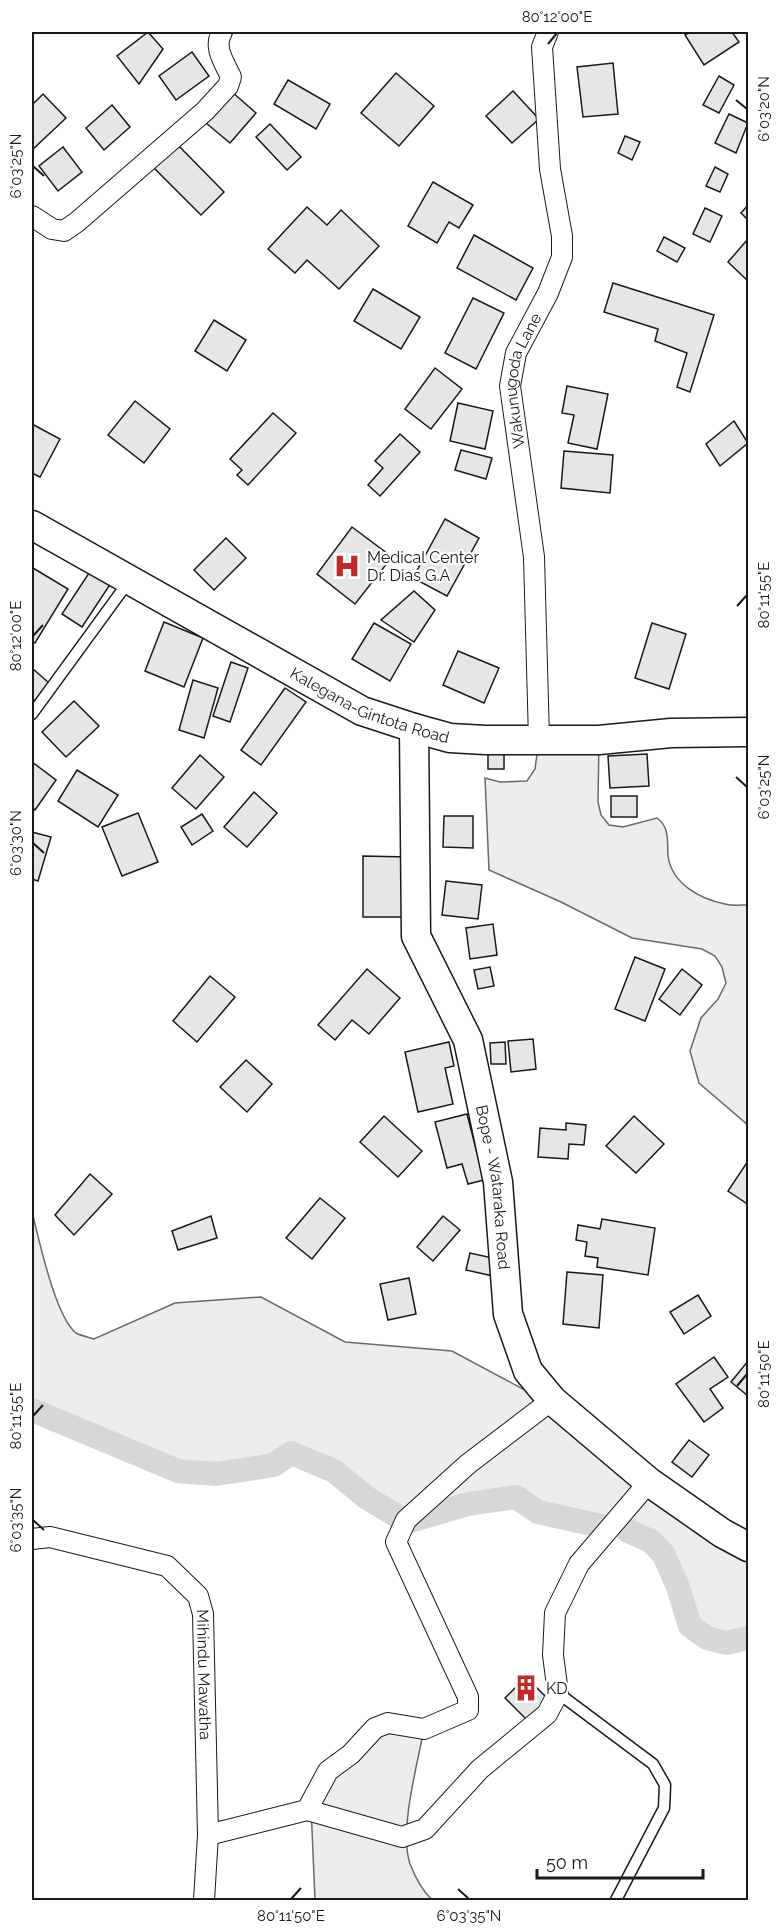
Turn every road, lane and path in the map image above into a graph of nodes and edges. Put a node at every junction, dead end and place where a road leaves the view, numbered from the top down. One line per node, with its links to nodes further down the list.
1 (222, 32): 3 (street)
2 (548, 32): 9 (street, Wakunugoda Lane)
3 (32, 216)
4 (32, 525): 5 (street, Kalegana-Gintota Road)
5 (130, 580): 6 (lane); 7 (street, Kalegana-Gintota Road)
6 (32, 714)
7 (414, 728): 9 (street, Kalegana-Gintota Road); 10 (street, Bope - Wataraka Road)
8 (748, 732): 9 (street, Kalegana-Gintota Road)
9 (539, 739)
10 (552, 1400): 11 (street, Bope - Wataraka Road); 15 (street)
11 (648, 1482): 13 (street, Bope - Wataraka Road); 14 (street)
12 (32, 1539): 16 (street, Mihindu Mawatha)
13 (748, 1547)
14 (558, 1693): 15 (street); 18 (lane)
15 (307, 1810): 16 (street)
16 (208, 1835): 17 (street, Mihindu Mawatha)
17 (204, 1900)
18 (616, 1900)

